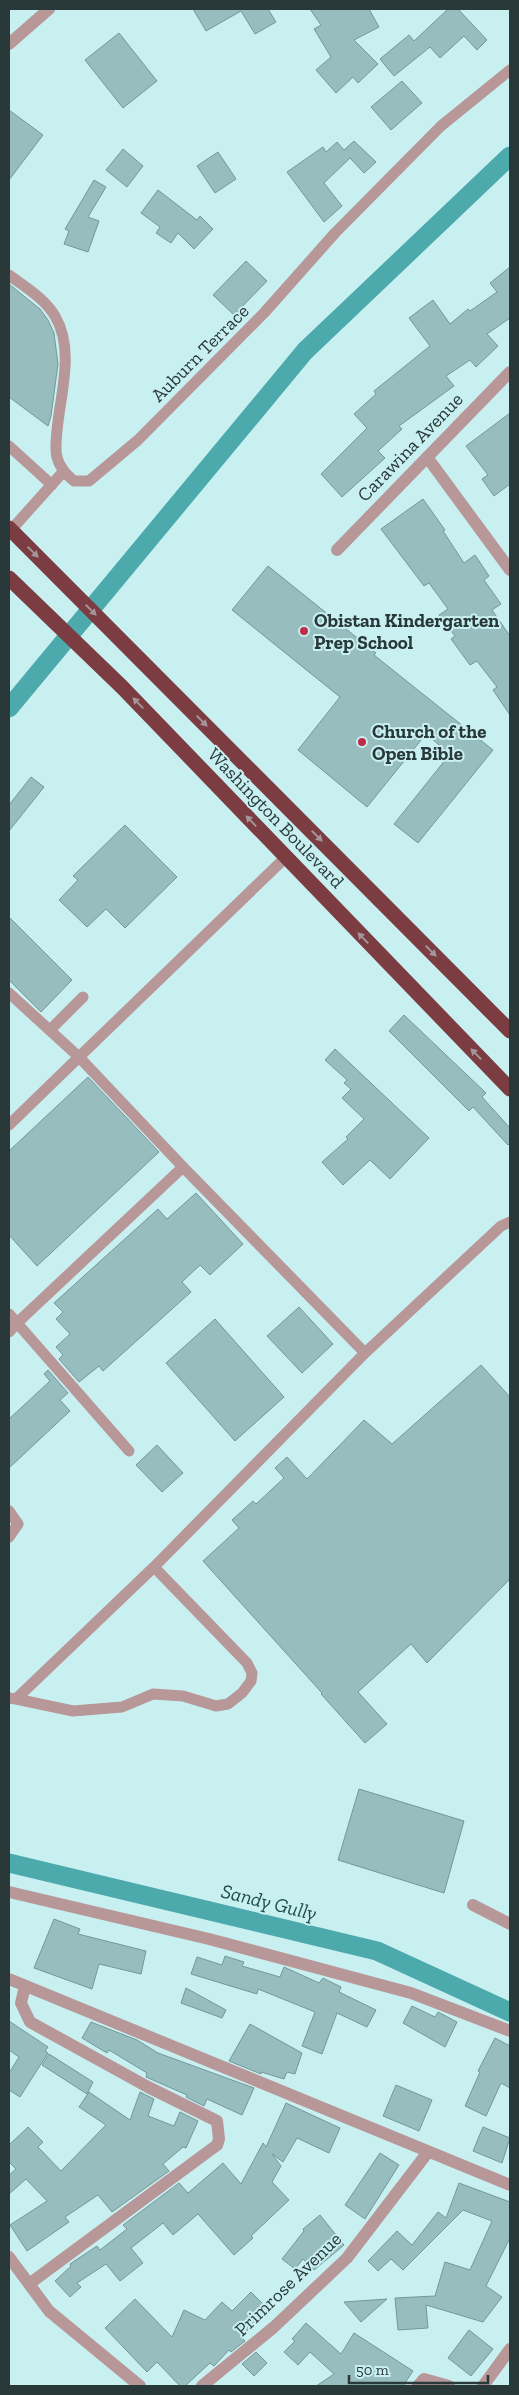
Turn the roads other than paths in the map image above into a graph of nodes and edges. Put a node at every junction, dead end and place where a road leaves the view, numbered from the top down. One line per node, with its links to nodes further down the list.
1 (49, 9): 2 (street)
2 (9, 44)
3 (510, 70): 8 (lane, Auburn Terrace)
4 (9, 276): 8 (lane)
5 (510, 372): 7 (street, Carawina Avenue)
6 (9, 446): 9 (lane)
7 (427, 457): 11 (street, Carawina Avenue); 12 (street)
8 (63, 472): 9 (lane)
9 (52, 485): 10 (lane)
10 (10, 529): 18 (highway, Washington Boulevard, one-way to 18)
11 (337, 550)
12 (510, 570)
13 (9, 578): 14 (highway, Washington Boulevard, one-way to 13)
14 (286, 857): 19 (lane); 20 (highway, Washington Boulevard, one-way to 14)
15 (9, 994): 17 (lane)
16 (83, 996): 17 (lane)
17 (50, 1030): 19 (lane)
18 (510, 1031)
19 (80, 1057): 21 (lane); 22 (lane)
20 (510, 1089)
21 (9, 1124)
22 (183, 1167): 25 (lane); 26 (lane)
23 (510, 1222): 26 (lane)
24 (9, 1314): 25 (lane)
25 (13, 1327): 27 (lane)
26 (366, 1353): 30 (lane)
27 (128, 1451)
28 (9, 1510): 29 (lane)
29 (9, 1537)
30 (154, 1566): 31 (lane); 31 (lane)
31 (13, 1698)
32 (9, 1892): 37 (street)
33 (473, 1905): 34 (street)
34 (510, 1924)
35 (9, 1979): 36 (street)
36 (25, 1986): 38 (street); 41 (street)
37 (510, 2031)
38 (428, 2152): 39 (street); 44 (street, Primrose Avenue)
39 (509, 2181)
40 (9, 2256): 41 (street)
41 (29, 2284): 43 (street)
42 (510, 2349): 47 (street)
43 (140, 2386)
44 (202, 2386)
45 (418, 2386): 46 (street)
46 (449, 2386)
47 (483, 2386)

